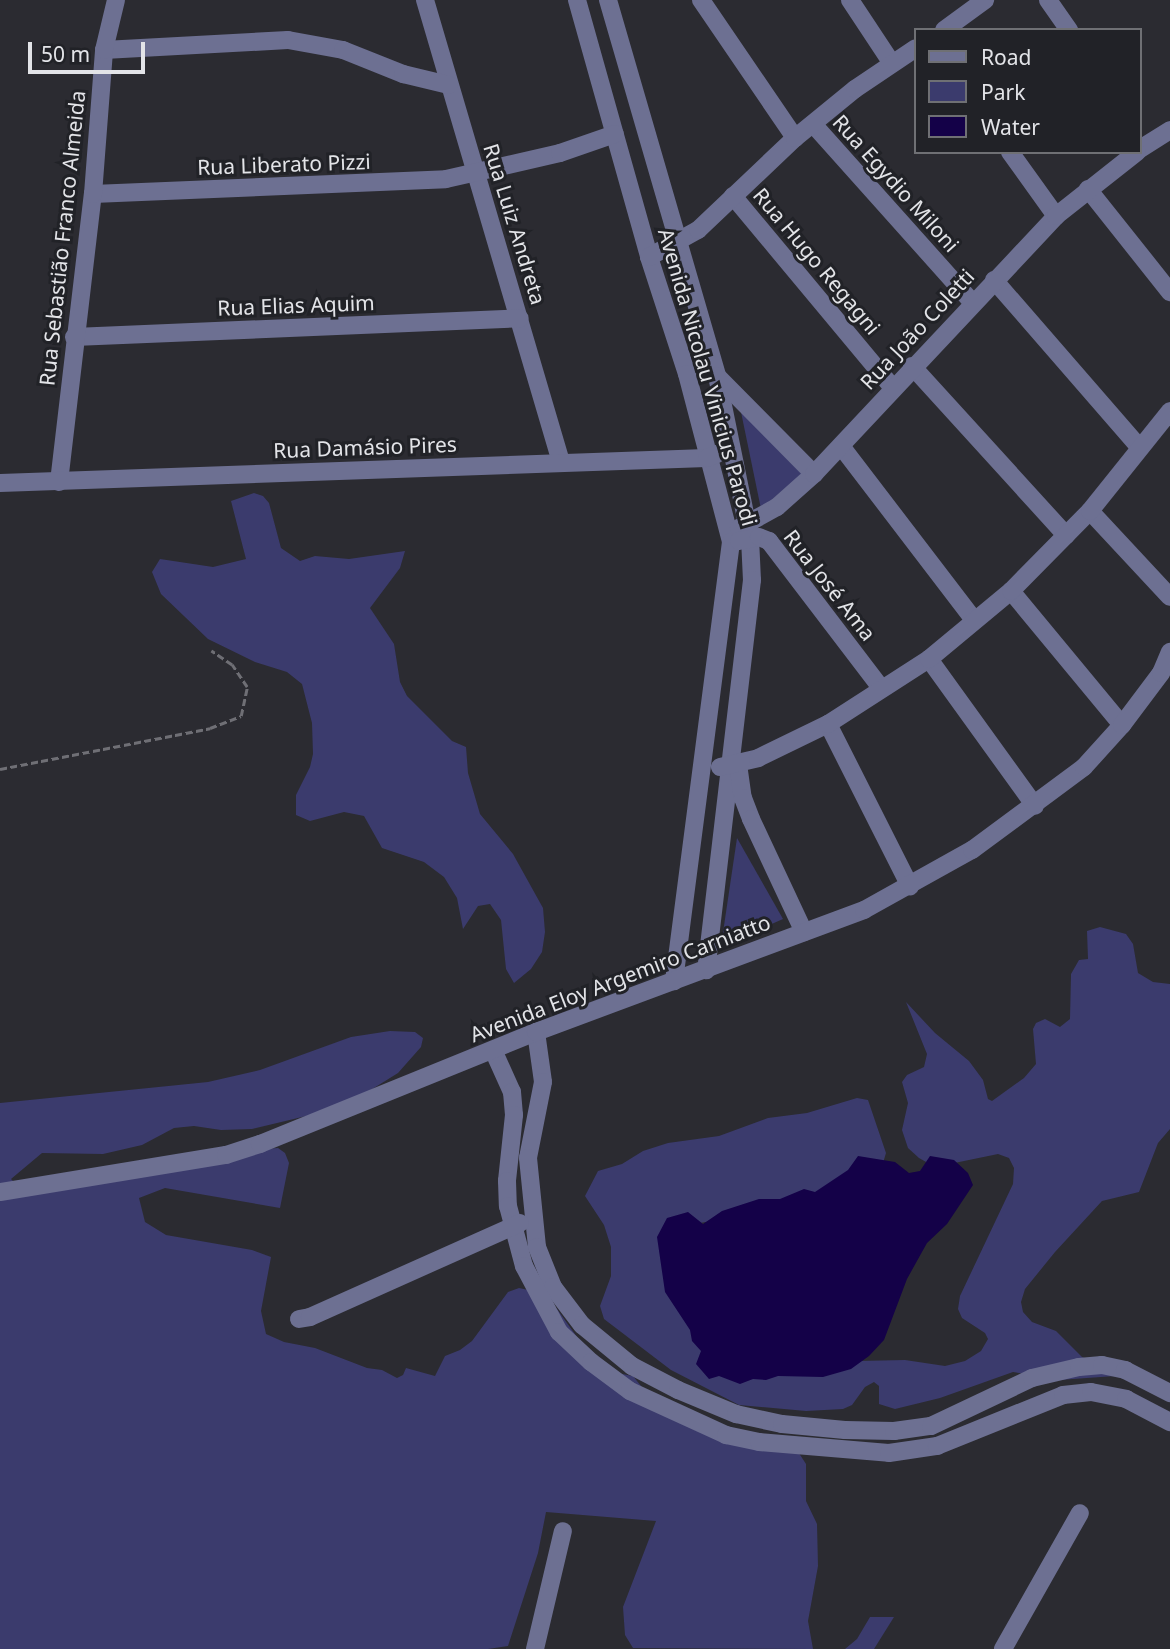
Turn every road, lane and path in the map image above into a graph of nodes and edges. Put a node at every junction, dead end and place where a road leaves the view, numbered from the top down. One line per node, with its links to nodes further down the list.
1 (116, 0): 12 (street, Rua Sebastião Franco Almeida)
2 (425, 0): 14 (street, Rua Luiz Andreta)
3 (606, 0): 8 (street); 27 (street, Avenida Nicolau Vinicius Parodi)
4 (701, 0): 18 (street)
5 (850, 0): 13 (street)
6 (985, 0): 9 (street)
7 (1048, 0): 10 (street)
8 (579, 6): 17 (street, Avenida Nicolau Vinicius Parodi)
9 (947, 28)
10 (1068, 28)
11 (914, 49): 13 (street)
12 (104, 50): 14 (street); 24 (street, Rua Sebastião Franco Almeida)
13 (891, 62): 15 (street)
14 (449, 85): 22 (street, Rua Luiz Andreta)
15 (813, 124): 18 (street); 31 (street, Rua Egydio Miloni)
16 (1170, 130): 19 (street, Rua João Coletti)
17 (615, 134): 22 (street, Rua Liberato Pizzi); 28 (street, Avenida Nicolau Vinicius Parodi)
18 (795, 138): 25 (street)
19 (1142, 144)
20 (1011, 154): 26 (street)
21 (1130, 154): 23 (street, Rua João Coletti)
22 (476, 173): 24 (street, Rua Liberato Pizzi); 32 (street, Rua Luiz Andreta)
23 (1088, 189): 26 (street, Rua João Coletti); 30 (street)
24 (93, 194): 33 (street, Rua Sebastião Franco Almeida)
25 (733, 197): 27 (street); 36 (street, Rua Hugo Regagni)
26 (1056, 216): 29 (street, Rua João Coletti)
27 (677, 242): 28 (street); 35 (street, Avenida Nicolau Vinicius Parodi)
28 (649, 257): 41 (street, Avenida Nicolau Vinicius Parodi)
29 (994, 280): 31 (street, Rua João Coletti); 39 (street)
30 (1170, 292)
31 (973, 303): 34 (street, Rua João Coletti)
32 (520, 318): 33 (street, Rua Elias Aquim); 42 (street, Rua Luiz Andreta)
33 (74, 337): 44 (street, Rua Sebastião Franco Almeida)
34 (912, 366): 36 (street, Rua João Coletti); 48 (street)
35 (717, 376): 40 (street, Avenida Nicolau Vinicius Parodi); 43 (street)
36 (892, 387): 38 (street, Rua João Coletti)
37 (1170, 411): 39 (street)
38 (841, 446): 43 (street, Rua João Coletti); 52 (street)
39 (1139, 447): 46 (street)
40 (730, 449): 41 (street, Rua Damásio Pires); 47 (street, Avenida Nicolau Vinicius Parodi)
41 (706, 458): 42 (street, Rua Damásio Pires); 49 (street, Avenida Nicolau Vinicius Parodi)
42 (561, 462): 44 (street, Rua Damásio Pires)
43 (814, 474): 47 (street, Rua João Coletti)
44 (59, 482): 45 (street, Rua Damásio Pires)
45 (0, 483)
46 (1090, 511): 48 (street); 51 (street)
47 (749, 532): 49 (street, Rua João Coletti); 56 (street, Rua José Ama); 59 (street, Avenida Nicolau Vinicius Parodi)
48 (1066, 535): 50 (street)
49 (730, 537): 60 (street, Avenida Nicolau Vinicius Parodi)
50 (1012, 591): 52 (street); 58 (street)
51 (1170, 597)
52 (974, 620): 55 (street)
53 (211, 651): 61 (path)
54 (1170, 652): 58 (street, Avenida Eloy Argemiro Carniatto)
55 (929, 659): 56 (street); 62 (street)
56 (881, 688): 57 (street)
57 (828, 724): 59 (street); 63 (street)
58 (1122, 725): 62 (street, Avenida Eloy Argemiro Carniatto)
59 (734, 765): 60 (street); 64 (street); 65 (street, Avenida Nicolau Vinicius Parodi)
60 (703, 767): 66 (street, Avenida Nicolau Vinicius Parodi)
61 (0, 769)
62 (1035, 806): 63 (street, Avenida Eloy Argemiro Carniatto)
63 (910, 886): 64 (street, Avenida Eloy Argemiro Carniatto)
64 (804, 932): 65 (street, Avenida Eloy Argemiro Carniatto)
65 (706, 970): 66 (street, Avenida Eloy Argemiro Carniatto)
66 (674, 981): 67 (street, Avenida Eloy Argemiro Carniatto)
67 (536, 1032): 68 (street, Avenida Eloy Argemiro Carniatto); 70 (street)
68 (493, 1050): 69 (street, Avenida Eloy Argemiro Carniatto); 71 (street)
69 (0, 1192)
70 (533, 1218): 71 (street); 73 (street)
71 (511, 1226): 72 (street); 74 (street)
72 (299, 1319)
73 (1170, 1393)
74 (1170, 1422)
75 (1080, 1513): 78 (street)
76 (563, 1531): 77 (street)
77 (536, 1649)
78 (1003, 1649)

